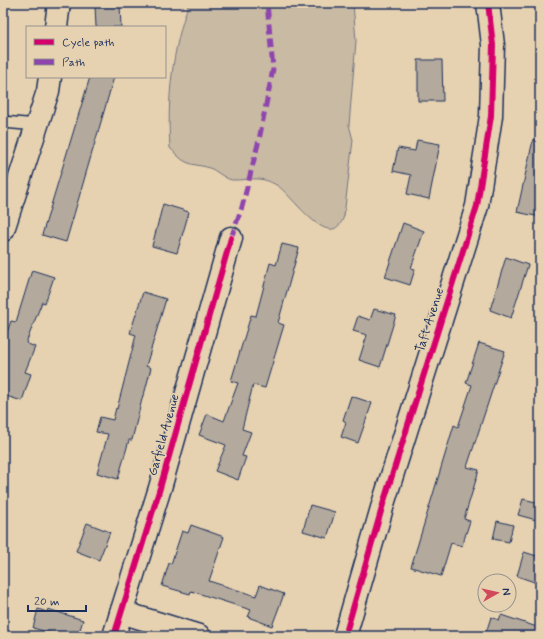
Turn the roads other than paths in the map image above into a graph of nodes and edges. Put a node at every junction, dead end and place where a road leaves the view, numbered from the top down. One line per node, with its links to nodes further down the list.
1 (59, 3): 3 (street)
2 (488, 3): 12 (street, Taft Avenue)
3 (56, 26)
4 (50, 78): 6 (street)
5 (3, 122): 6 (lane)
6 (38, 124): 7 (street)
7 (3, 230)
8 (231, 238): 9 (street, Garfield Avenue)
9 (122, 612): 10 (street, Garfield Avenue); 11 (street)
10 (114, 636)
11 (199, 636)
12 (345, 636)

